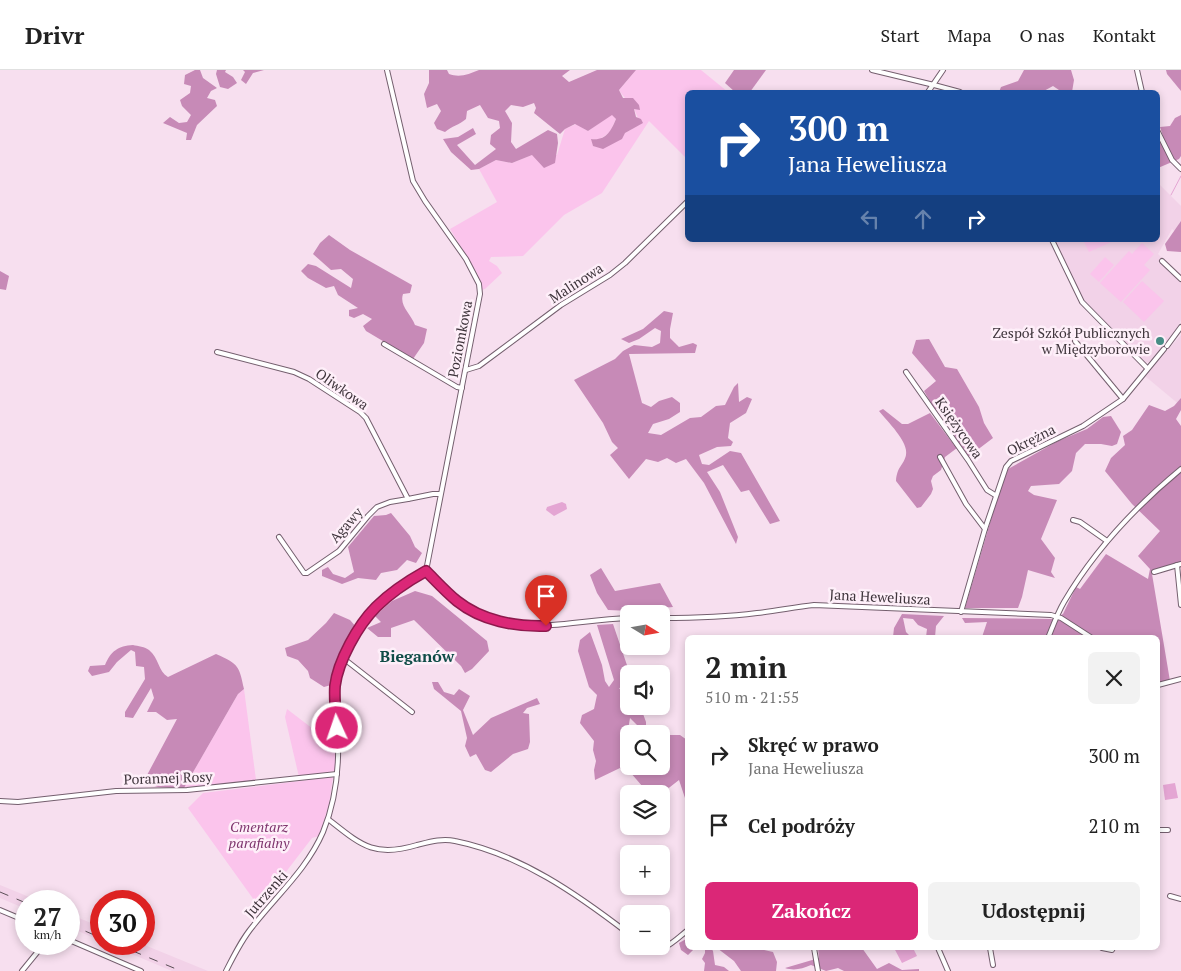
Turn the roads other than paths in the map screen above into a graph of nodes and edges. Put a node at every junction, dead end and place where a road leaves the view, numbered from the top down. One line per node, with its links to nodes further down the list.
1 (387, 70): 20 (street, Poziomkowa)
2 (872, 70): 5 (street)
3 (943, 70): 5 (street)
4 (1137, 70): 8 (street)
5 (934, 84): 6 (street); 7 (street)
6 (930, 90)
7 (954, 90)
8 (1142, 90)
9 (1160, 136): 10 (street)
10 (1181, 169)
11 (685, 204): 20 (street, Malinowa)
12 (1053, 242): 19 (street)
13 (1162, 261): 14 (street)
14 (1181, 279)
15 (1181, 327): 19 (street, Okrężna)
16 (1075, 341): 23 (street)
17 (384, 344): 22 (street)
18 (217, 352): 28 (street, Oliwkowa)
19 (1147, 368): 23 (street, Okrężna)
20 (466, 370): 22 (street, Poziomkowa)
21 (906, 372): 27 (street, Księżycowa)
22 (462, 388): 26 (street, Poziomkowa)
23 (1123, 399): 27 (street, Okrężna)
24 (940, 457): 30 (street)
25 (1181, 469): 32 (street)
26 (440, 494): 28 (street); 34 (street, Poziomkowa)
27 (995, 495): 30 (street, Okrężna)
28 (408, 499): 31 (street, Agawy)
29 (1073, 520): 32 (street)
30 (985, 529): 37 (street, Okrężna)
31 (279, 537)
32 (1107, 541): 38 (street)
33 (1179, 564): 35 (street); 36 (street)
34 (426, 571): 40 (street); 43 (street, Jutrzenki)
35 (1154, 572)
36 (1181, 605)
37 (961, 612): 38 (street, Jana Heweliusza); 39 (street, Jana Heweliusza)
38 (1057, 617): 41 (street); 42 (street, Jana Heweliusza)
39 (670, 618)
40 (620, 619)
41 (1049, 635)
42 (1087, 635)
43 (344, 658): 46 (street); 47 (street, Jutrzenki)
44 (1181, 679): 45 (street)
45 (1160, 683)
46 (412, 712)
47 (337, 774): 48 (street, Porannej Rosy); 49 (street, Jutrzenki)
48 (0, 801)
49 (328, 819): 56 (street); 67 (street, Jutrzenki)
50 (1160, 830): 51 (street)
51 (1168, 830)
52 (1170, 896): 53 (street)
53 (1181, 899)
54 (0, 910): 55 (street)
55 (15, 917)
56 (620, 928)
57 (685, 932): 58 (street)
58 (670, 943)
59 (80, 945): 66 (street)
60 (814, 950): 68 (street)
61 (939, 950): 69 (street)
62 (990, 950): 64 (street)
63 (35, 955): 65 (street)
64 (994, 966)
65 (22, 971)
66 (141, 971)
67 (226, 971)
68 (818, 971)
69 (948, 971)

